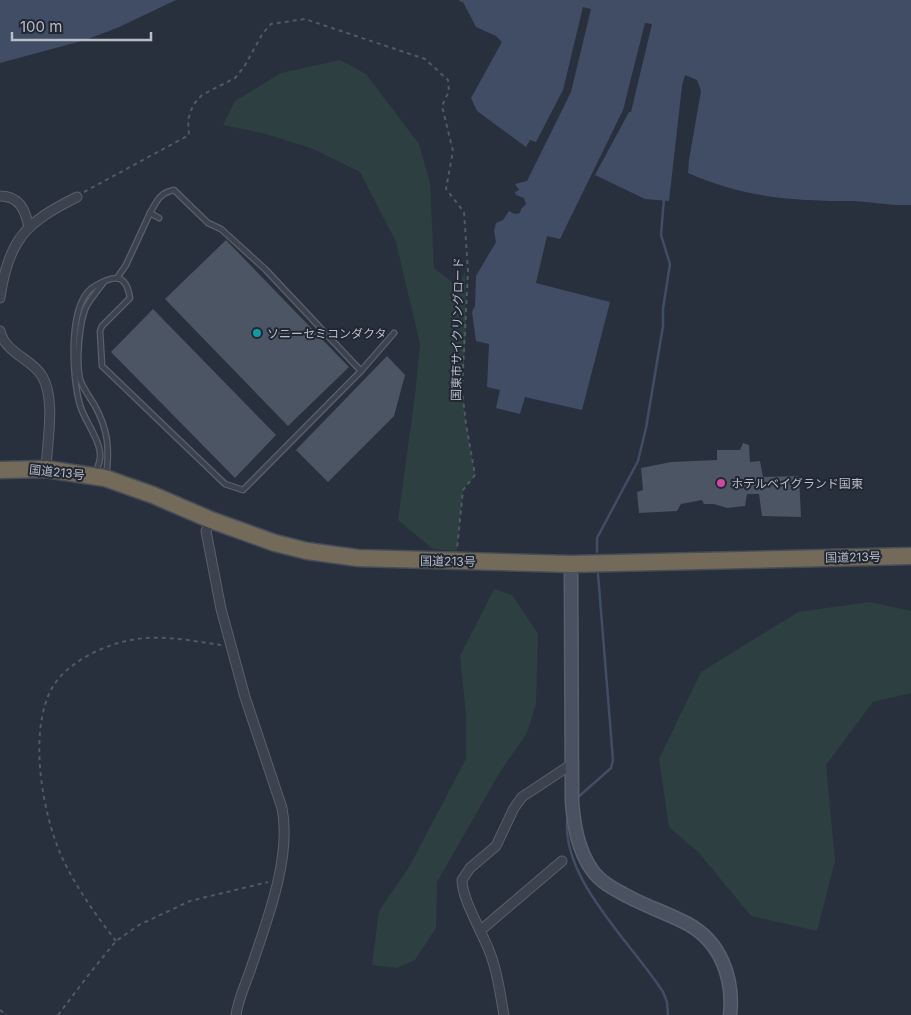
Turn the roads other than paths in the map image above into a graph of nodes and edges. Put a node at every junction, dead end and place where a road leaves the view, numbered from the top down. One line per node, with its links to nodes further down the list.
1 (0, 196): 5 (street)
2 (77, 196): 5 (street)
3 (150, 213): 4 (lane); 6 (lane); 11 (lane)
4 (159, 218)
5 (29, 227): 8 (street)
6 (117, 278): 7 (lane); 11 (lane)
7 (104, 280): 14 (lane); 14 (lane)
8 (0, 298)
9 (0, 331): 12 (street)
10 (394, 332): 11 (lane)
11 (362, 371)
12 (46, 469): 13 (highway, 国道213号); 14 (highway, 国道213号)
13 (0, 470)
14 (100, 477): 15 (highway, 国道213号)
15 (211, 520): 17 (highway, 国道213号); 21 (street)
16 (911, 556): 17 (highway, 国道213号)
17 (572, 564): 18 (street)
18 (572, 764): 20 (street); 23 (street)
19 (562, 860): 20 (street)
20 (481, 930): 22 (street)
21 (236, 1015)
22 (504, 1015)
23 (730, 1015)

